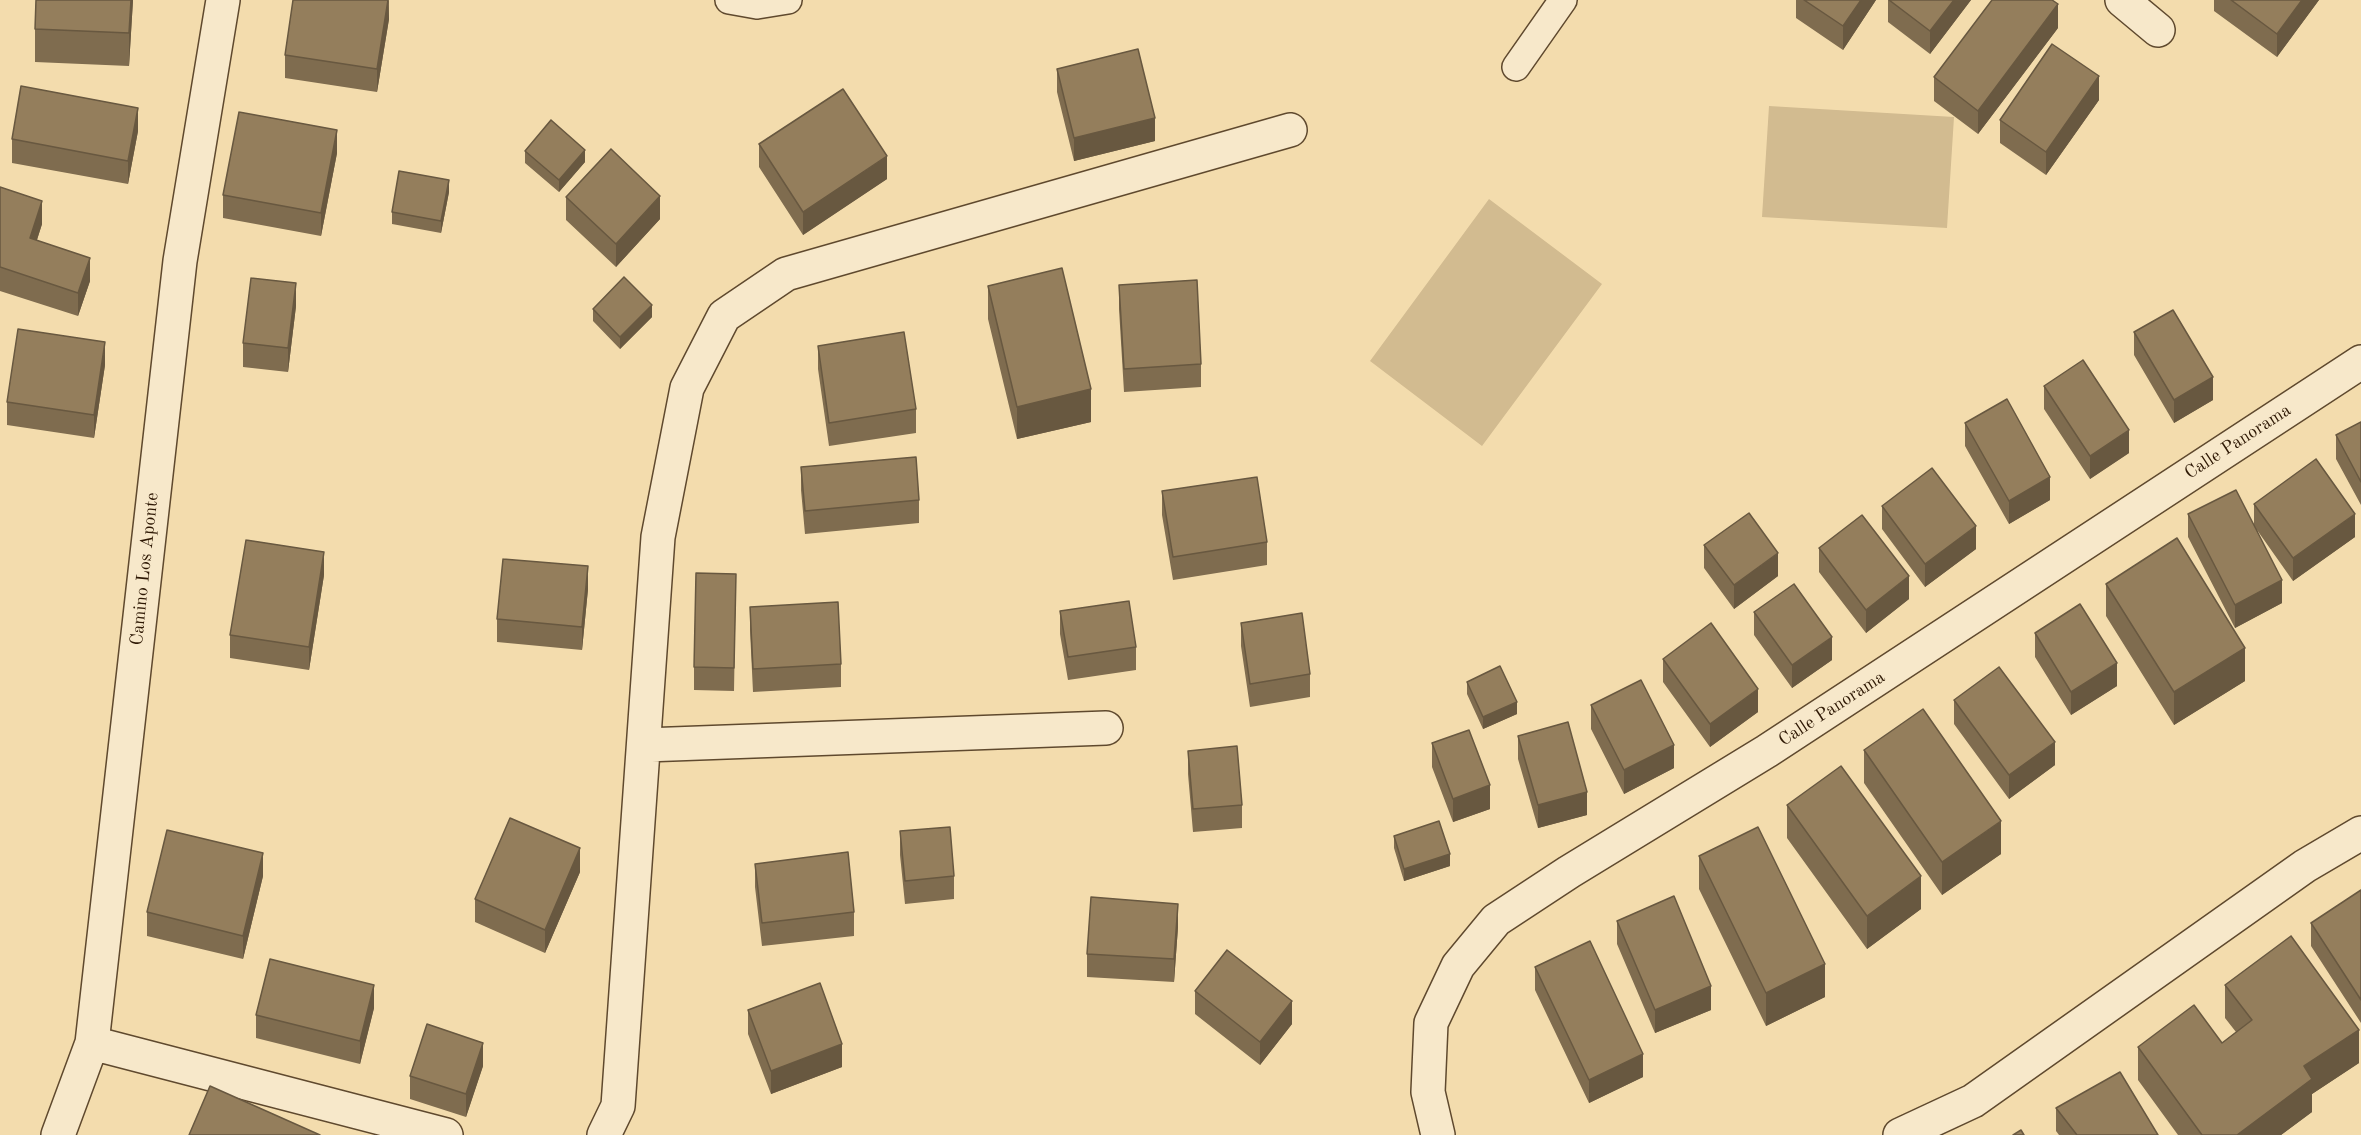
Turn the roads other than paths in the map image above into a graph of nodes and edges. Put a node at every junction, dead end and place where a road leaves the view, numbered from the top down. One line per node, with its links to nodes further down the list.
1 (223, 0): 13 (street, Camino Los Aponte)
2 (729, 0): 3 (lane)
3 (788, 0)
4 (1563, 0): 7 (lane)
5 (2122, 0): 6 (street)
6 (2158, 30)
7 (1516, 67)
8 (1290, 129): 11 (street)
9 (2361, 362): 17 (street, Calle Panorama)
10 (1106, 728): 11 (street)
11 (645, 745): 16 (street)
12 (2361, 832): 18 (street)
13 (92, 1043): 14 (street, Camino Los Aponte); 15 (street)
14 (58, 1135)
15 (446, 1135)
16 (604, 1135)
17 (1438, 1135)
18 (1900, 1135)

